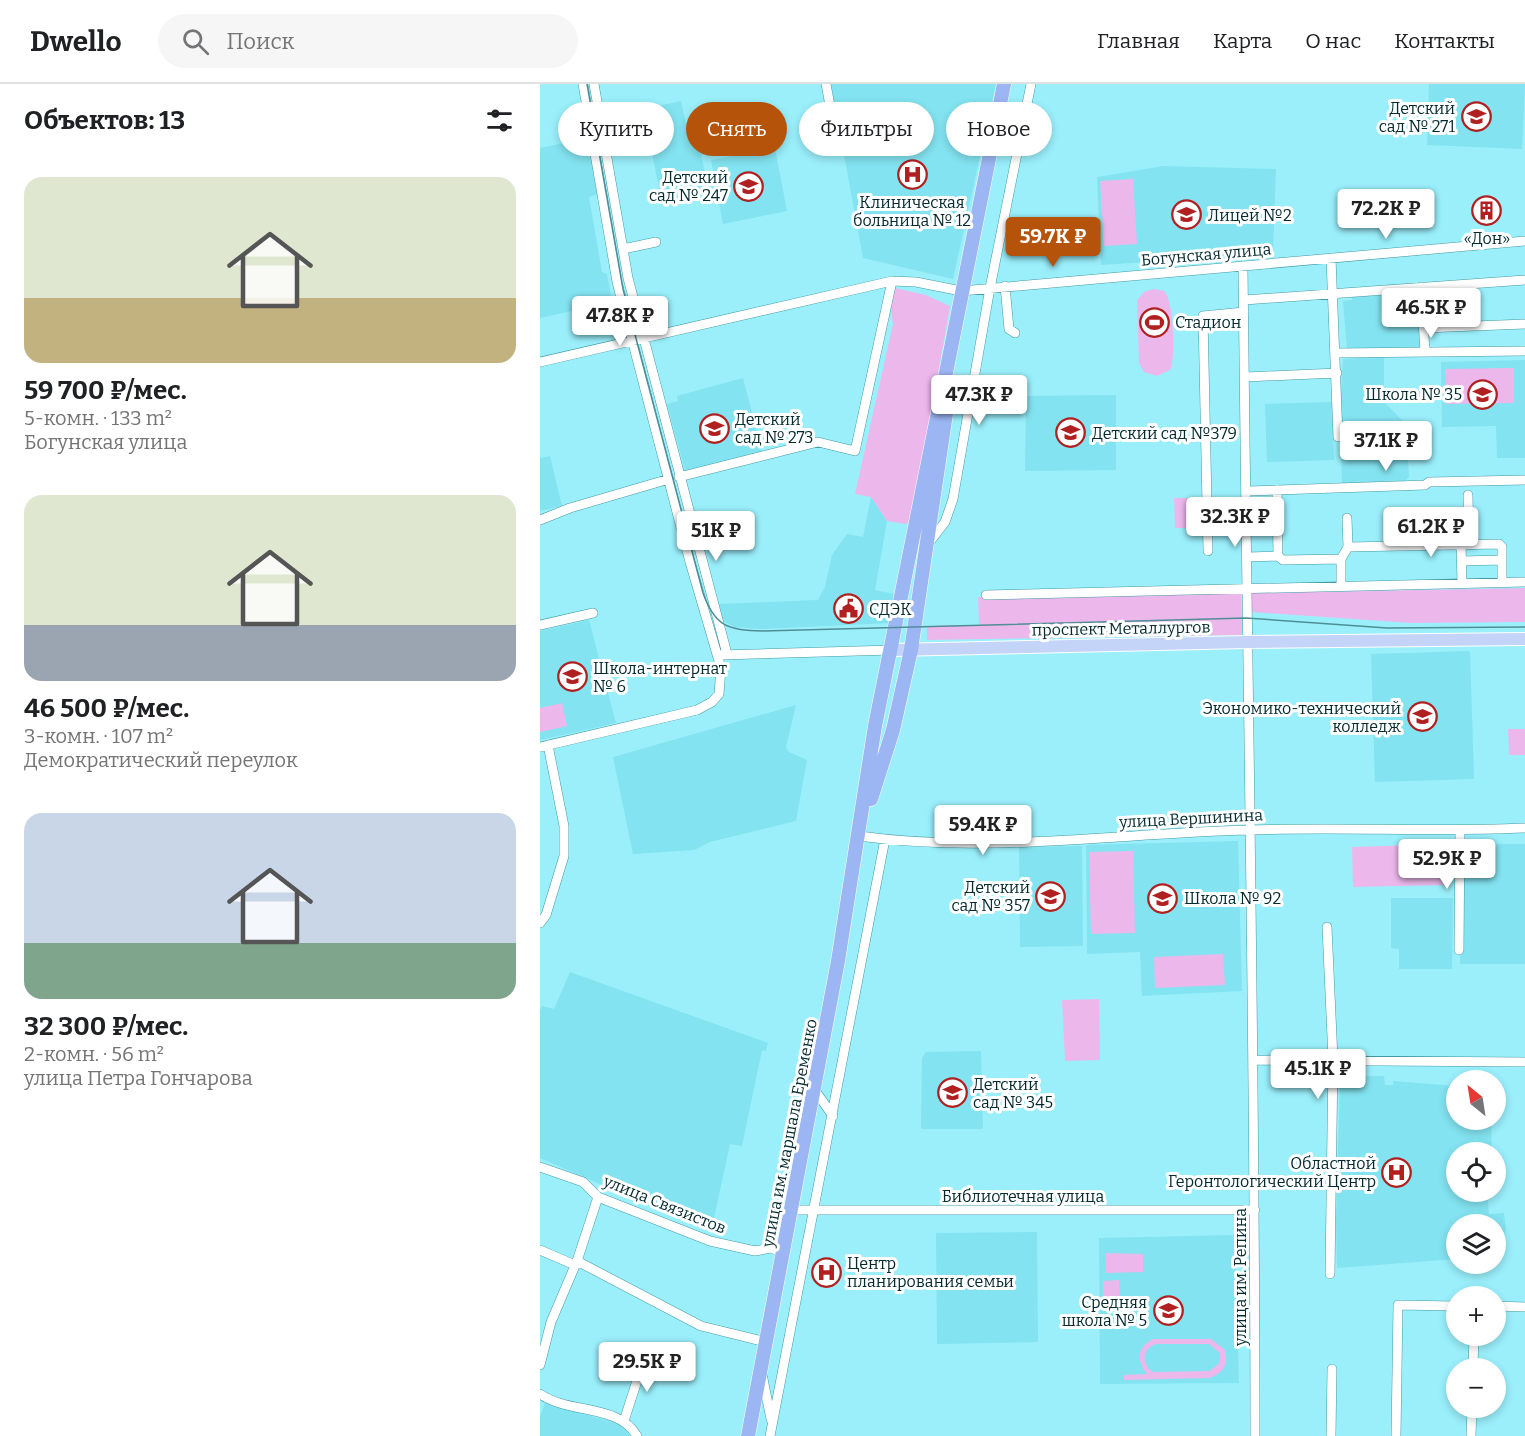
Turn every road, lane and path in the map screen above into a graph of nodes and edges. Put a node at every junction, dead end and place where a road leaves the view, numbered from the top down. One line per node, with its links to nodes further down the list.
1 (583, 84): 26 (street)
2 (594, 84): 10 (street)
3 (826, 84): 7 (street)
4 (1004, 84): 18 (highway, улица им. маршала Еременко)
5 (1011, 84): 18 (highway, улица им. маршала Еременко)
6 (1031, 84): 17 (street)
7 (829, 102)
8 (1525, 241): 11 (street, Богунская улица)
9 (656, 242): 10 (street)
10 (623, 249): 25 (street)
11 (1331, 258): 12 (street, Богунская улица); 19 (street)
12 (1243, 266): 15 (street, Богунская улица); 20 (street, улица им. Репина)
13 (1525, 280): 16 (street)
14 (892, 281): 18 (street, Богунская улица); 25 (street, Богунская улица); 34 (street)
15 (1005, 286): 17 (street, Богунская улица); 24 (street)
16 (1421, 287): 19 (street); 23 (street)
17 (990, 288): 18 (street, Богунская улица); 43 (street)
18 (964, 290): 41 (highway, улица им. маршала Еременко); 43 (highway, улица им. маршала Еременко)
19 (1333, 294): 20 (street); 29 (street)
20 (1244, 300): 21 (street, улица им. Репина)
21 (1244, 312): 32 (street, улица им. Репина); 45 (street)
22 (1525, 324): 23 (street)
23 (1424, 328): 28 (street)
24 (1015, 333)
25 (642, 338): 26 (street, Богунская улица); 34 (street)
26 (632, 340): 30 (street, Богунская улица); 34 (street)
27 (1525, 351): 28 (street)
28 (1425, 352): 29 (street)
29 (1336, 353): 31 (street)
30 (540, 362)
31 (1337, 373): 32 (street); 33 (street)
32 (1246, 377): 37 (street, улица им. Репина)
33 (1338, 437)
34 (674, 478): 40 (street); 63 (street); 63 (street)
35 (1525, 480): 36 (street)
36 (1277, 490): 37 (street); 46 (street)
37 (1248, 491): 47 (street, улица им. Репина)
38 (1468, 495): 42 (street)
39 (1347, 518): 44 (street)
40 (540, 520)
41 (911, 542): 43 (highway); 61 (highway, улица им. маршала Еременко)
42 (1465, 544): 44 (street); 49 (street); 50 (street)
43 (927, 545): 62 (highway, улица им. маршала Еременко)
44 (1348, 547): 48 (street)
45 (1208, 551)
46 (1278, 556): 47 (street); 48 (street)
47 (1248, 557): 55 (street, улица им. Репина)
48 (1341, 559): 54 (street)
49 (1502, 560): 50 (street); 53 (street)
50 (1462, 561): 52 (street)
51 (1525, 582): 53 (street)
52 (1462, 583): 53 (street); 54 (street)
53 (1502, 583)
54 (1341, 585): 55 (street)
55 (1247, 587): 56 (street); 60 (street, улица им. Репина)
56 (986, 595)
57 (593, 613): 58 (street)
58 (540, 625)
59 (1525, 639): 60 (main road, проспект Металлургов)
60 (1246, 642): 62 (main road, проспект Металлургов); 68 (street, улица им. Репина)
61 (892, 650): 62 (main road, проспект Металлургов); 63 (street, проспект Металлургов); 64 (highway, улица им. маршала Еременко)
62 (910, 650): 65 (highway, улица им. маршала Еременко)
63 (723, 655): 66 (street)
64 (875, 726): 65 (highway); 70 (highway, улица им. маршала Еременко)
65 (893, 730): 70 (highway, улица им. маршала Еременко)
66 (544, 746): 72 (street)
67 (1525, 828): 69 (street, улица Вершинина)
68 (1249, 830): 69 (street, улица Вершинина); 71 (street, улица Вершинина); 76 (street, улица им. Репина)
69 (1461, 831): 74 (street)
70 (859, 836): 71 (street, улица Вершинина); 78 (highway, улица им. маршала Еременко)
71 (885, 839): 79 (street)
72 (540, 923)
73 (1327, 927): 75 (street)
74 (1459, 950)
75 (1333, 1059): 76 (street); 77 (street); 88 (street)
76 (1253, 1060): 83 (street, улица им. Репина)
77 (1525, 1062)
78 (813, 1089): 79 (street); 82 (highway, улица им. маршала Еременко)
79 (833, 1116): 84 (street)
80 (540, 1167): 81 (street, улица Связистов)
81 (598, 1197): 86 (street, улица Связистов); 87 (street)
82 (790, 1210): 84 (street, Библиотечная улица); 86 (highway, улица им. маршала Еременко)
83 (1256, 1210): 84 (street, Библиотечная улица); 106 (street, улица им. Репина)
84 (815, 1212): 102 (street)
85 (540, 1250): 87 (street)
86 (783, 1253): 94 (highway, улица им. маршала Еременко)
87 (576, 1263): 93 (street); 94 (street)
88 (1330, 1274)
89 (1446, 1306): 108 (street)
90 (1506, 1306): 91 (street)
91 (1525, 1307)
92 (540, 1317): 93 (street)
93 (551, 1322): 96 (street)
94 (766, 1342): 97 (highway, улица им. маршала Еременко)
95 (645, 1356): 101 (street)
96 (540, 1365)
97 (761, 1367): 102 (street); 104 (highway, улица им. маршала Еременко)
98 (1332, 1369): 107 (street)
99 (540, 1394): 101 (street)
100 (1472, 1418): 109 (street)
101 (624, 1421): 103 (street)
102 (772, 1424): 105 (street)
103 (637, 1436)
104 (748, 1436)
105 (770, 1436)
106 (1255, 1436)
107 (1331, 1436)
108 (1396, 1436)
109 (1471, 1436)

